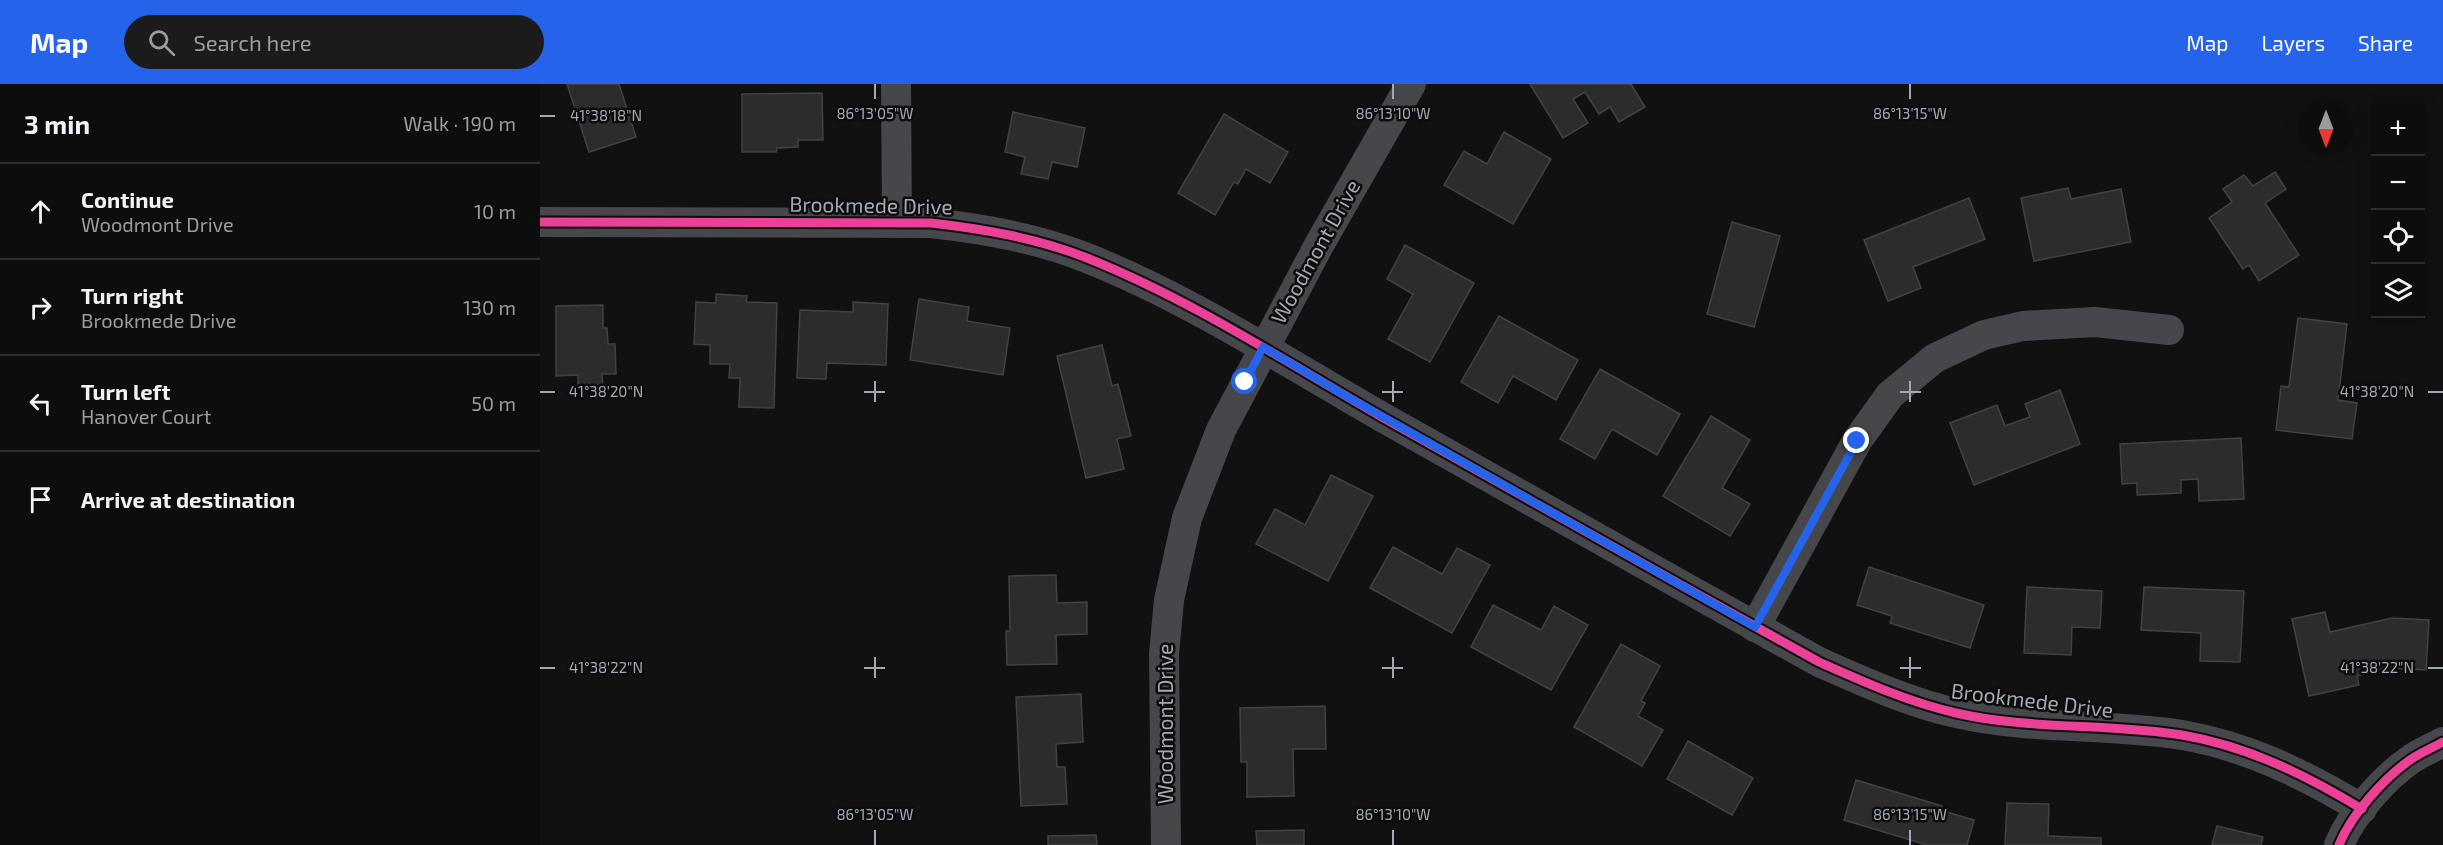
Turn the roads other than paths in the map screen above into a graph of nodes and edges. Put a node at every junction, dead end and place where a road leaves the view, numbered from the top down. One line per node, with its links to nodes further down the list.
1 (896, 84): 4 (street)
2 (1411, 84): 6 (street, Woodmont Drive)
3 (540, 222): 4 (street, Brookmede Drive)
4 (897, 223): 6 (street, Brookmede Drive)
5 (2169, 330): 7 (street)
6 (1263, 347): 7 (street, Brookmede Drive); 10 (street, Woodmont Drive)
7 (1755, 627): 9 (street, Brookmede Drive)
8 (2443, 742): 9 (street)
9 (2362, 809): 11 (street)
10 (1166, 845)
11 (2339, 845)

